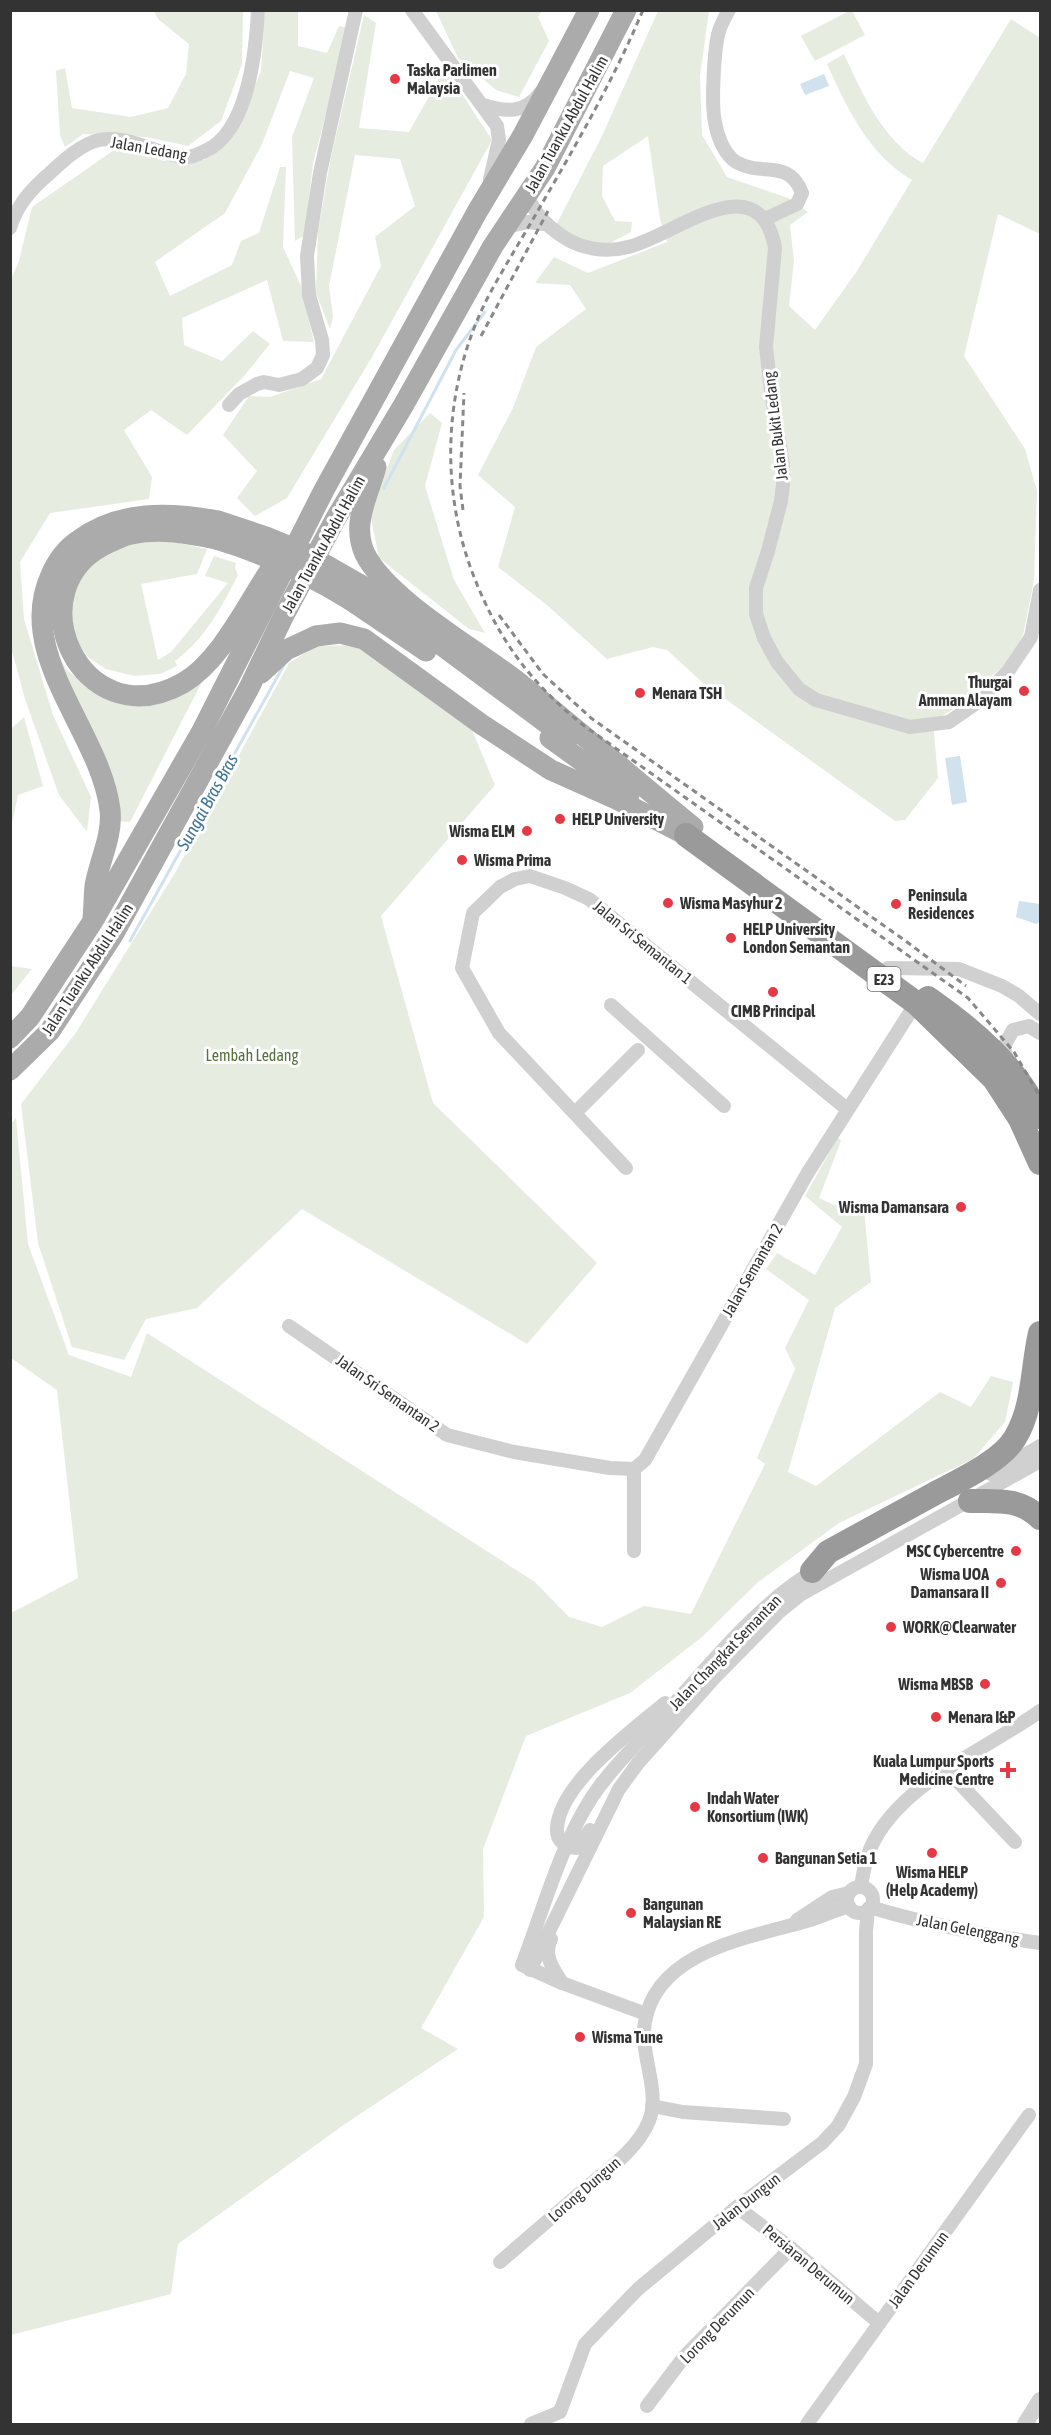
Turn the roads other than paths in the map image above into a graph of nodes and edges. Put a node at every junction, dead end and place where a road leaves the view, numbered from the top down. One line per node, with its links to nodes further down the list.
1 (258, 10): 14 (street, Jalan Ledang)
2 (356, 10): 15 (street)
3 (412, 10): 8 (street)
4 (589, 10): 7 (main road, Jalan Tuanku Abdul Halim)
5 (626, 10): 9 (main road, Jalan Tuanku Abdul Halim)
6 (729, 10): 11 (street)
7 (563, 63): 8 (street); 10 (main road, Jalan Tuanku Abdul Halim)
8 (483, 105): 10 (street)
9 (527, 195): 12 (street); 13 (main road, Jalan Tuanku Abdul Halim)
10 (478, 209): 17 (main road, Jalan Tuanku Abdul Halim)
11 (765, 219): 12 (street); 19 (street, Jalan Bukit Ledang)
12 (544, 224): 13 (street)
13 (506, 227): 16 (main road, Jalan Tuanku Abdul Halim)
14 (10, 228)
15 (229, 405)
16 (386, 435): 20 (main road, Jalan Tuanku Abdul Halim); 21 (main road)
17 (316, 504): 18 (main road); 22 (main road, Jalan Tuanku Abdul Halim)
18 (217, 530): 21 (main road, bridge); 22 (main road)
19 (1041, 590)
20 (249, 688): 21 (main road); 27 (main road, Jalan Tuanku Abdul Halim)
21 (690, 831): 23 (highway, E23); 24 (highway, E23)
22 (93, 921): 29 (main road, Jalan Tuanku Abdul Halim)
23 (888, 968): 26 (street); 32 (highway, E23)
24 (916, 1003): 35 (street, Jalan Semantan 2); 38 (highway, E23)
25 (611, 1005): 34 (street)
26 (1041, 1014)
27 (50, 1030): 31 (main road, Jalan Tuanku Abdul Halim); 33 (main road)
28 (1041, 1033): 32 (street)
29 (10, 1038)
30 (638, 1050): 36 (street)
31 (10, 1070)
32 (1021, 1084): 37 (highway, E23)
33 (10, 1086)
34 (724, 1106)
35 (847, 1109): 36 (street, Jalan Sri Semantan 1); 44 (street, Jalan Semantan 2)
36 (575, 1113): 39 (street, Jalan Sri Semantan 1)
37 (1041, 1117)
38 (1041, 1163)
39 (626, 1168)
40 (289, 1326): 44 (street, Jalan Sri Semantan 2)
41 (1041, 1333): 49 (highway)
42 (1041, 1446): 45 (street, Jalan Changkat Semantan)
43 (1041, 1461): 45 (street, Jalan Changkat Semantan)
44 (634, 1469): 48 (street)
45 (1002, 1475): 46 (street, Jalan Changkat Semantan); 49 (street, Jalan Changkat Semantan)
46 (970, 1501): 47 (highway); 53 (street, Jalan Changkat Semantan)
47 (1041, 1518)
48 (634, 1551)
49 (812, 1571): 50 (street, Jalan Changkat Semantan)
50 (711, 1663): 55 (street, Jalan Changkat Semantan); 55 (street)
51 (1041, 1711): 52 (street, Jalan Dungun)
52 (947, 1770): 54 (street); 57 (street, Jalan Dungun)
53 (619, 1789): 55 (street); 56 (street, Jalan Changkat Semantan)
54 (1015, 1842)
55 (567, 1847): 59 (street, Jalan Changkat Semantan)
56 (565, 1900): 59 (street, Jalan Changkat Semantan); 60 (street, Jalan Changkat Semantan)
57 (861, 1902): 58 (street, Jalan Gelenggang); 61 (street, Lorong Dungun); 65 (street, Jalan Dungun)
58 (1041, 1943)
59 (526, 1968): 60 (street)
60 (562, 1983): 61 (street)
61 (646, 2014): 62 (street, Lorong Dungun)
62 (652, 2106): 64 (street); 67 (street, Lorong Dungun)
63 (1029, 2115): 68 (street, Jalan Derumun)
64 (784, 2119)
65 (737, 2207): 66 (street, Persiaran Derumun); 71 (street, Jalan Dungun)
66 (791, 2248): 68 (street, Persiaran Derumun); 70 (street, Lorong Derumun)
67 (500, 2262)
68 (879, 2323): 73 (street, Jalan Derumun)
69 (1041, 2400): 74 (street)
70 (647, 2406)
71 (562, 2418): 72 (street, Jalan Dungun)
72 (531, 2424)
73 (807, 2424)
74 (1025, 2424)

